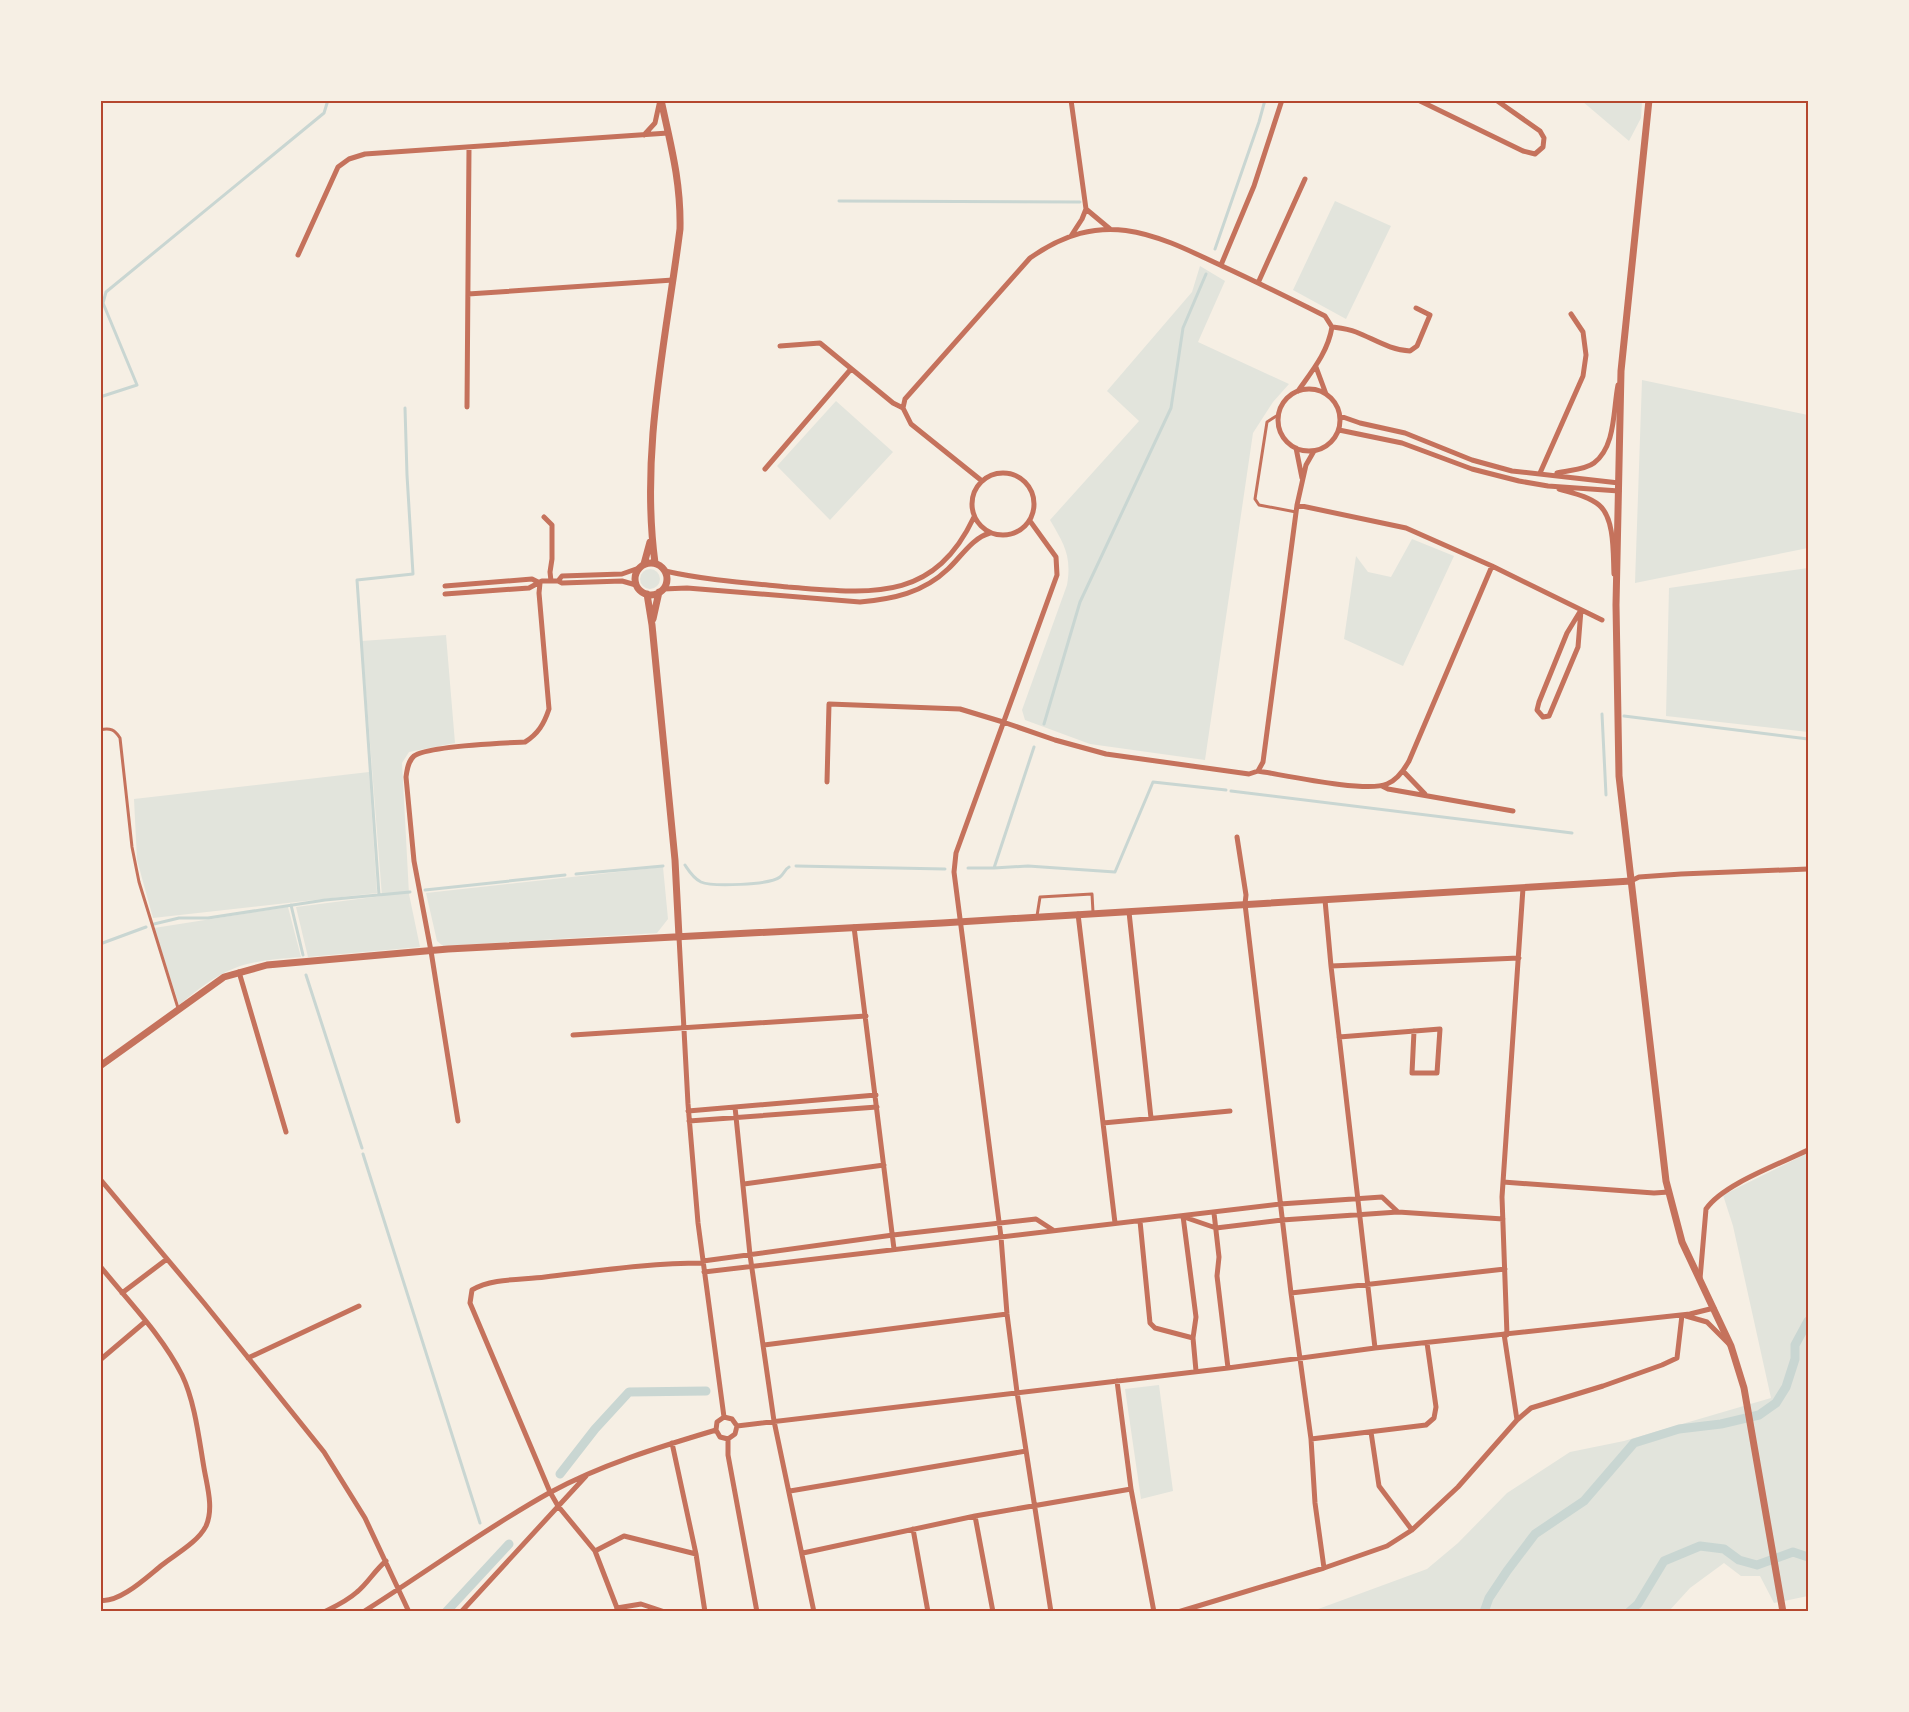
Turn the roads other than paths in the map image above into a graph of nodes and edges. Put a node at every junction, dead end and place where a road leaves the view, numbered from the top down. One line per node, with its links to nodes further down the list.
1 (660, 100): 7 (street); 8 (street)
2 (1071, 100): 11 (street)
3 (1282, 100): 15 (street)
4 (1418, 100): 5 (street)
5 (1496, 100)
6 (1649, 100): 25 (street)
7 (668, 133): 8 (street); 16 (street)
8 (644, 135): 9 (street)
9 (469, 148): 14 (street); 18 (street)
10 (1305, 179): 17 (street)
11 (1086, 209): 12 (street); 13 (street)
12 (1111, 229): 13 (street); 15 (street)
13 (1071, 236): 29 (street)
14 (298, 255)
15 (1221, 266): 17 (street)
16 (673, 280): 18 (street); 47 (street)
17 (1258, 283): 21 (street)
18 (468, 294): 28 (street)
19 (1416, 308): 21 (street)
20 (1571, 314): 36 (street)
21 (1332, 327): 23 (street)
22 (780, 346): 24 (street)
23 (1316, 368): 26 (street); 27 (street)
24 (851, 369): 29 (street); 35 (street)
25 (1621, 371): 37 (street); 41 (street)
26 (1298, 391): 27 (street); 30 (street)
27 (1326, 394): 31 (street)
28 (468, 407)
29 (903, 408): 38 (street)
30 (1278, 415): 33 (street); 42 (lane)
31 (1340, 416): 32 (street); 36 (street)
32 (1339, 430): 34 (street); 40 (street)
33 (1296, 448): 34 (street); 39 (street)
34 (1314, 451): 39 (street)
35 (765, 469)
36 (1540, 473): 37 (street)
37 (1551, 474): 41 (street)
38 (982, 481): 44 (street); 45 (street)
39 (1303, 482): 42 (street)
40 (1548, 486): 41 (street); 59 (street)
41 (1619, 487): 59 (street)
42 (1297, 508): 50 (street); 65 (street)
43 (544, 517): 52 (street)
44 (974, 517): 46 (street); 51 (street)
45 (1029, 521): 46 (street); 63 (street)
46 (990, 533): 56 (street)
47 (651, 534): 48 (street); 49 (street)
48 (656, 563): 49 (street); 51 (street)
49 (641, 566): 52 (street); 54 (street)
50 (1492, 566): 60 (street); 66 (street)
51 (664, 571): 56 (street)
52 (555, 581): 53 (street); 54 (street)
53 (540, 583): 55 (street); 57 (street); 84 (street)
54 (636, 585): 58 (street)
55 (445, 586)
56 (661, 590): 58 (street); 62 (street)
57 (445, 594)
58 (647, 594): 62 (street)
59 (1616, 605): 73 (street)
60 (1581, 610): 60 (street); 61 (street)
61 (1602, 620)
62 (652, 625): 83 (street)
63 (1003, 722): 65 (street); 67 (street); 81 (street)
64 (100, 730): 88 (lane)
65 (1258, 771): 68 (street)
66 (1403, 771): 68 (street); 69 (street)
67 (827, 782)
68 (1382, 786): 69 (street)
69 (1426, 795): 70 (street)
70 (1513, 811)
71 (1237, 837): 76 (street)
72 (1809, 870): 73 (street)
73 (1631, 881): 74 (street); 111 (street)
74 (1523, 888): 75 (street); 85 (street)
75 (1325, 900): 76 (street); 86 (street)
76 (1245, 904): 77 (street); 113 (street)
77 (1129, 912): 79 (street); 101 (street)
78 (1078, 914): 79 (street); 80 (street); 104 (street)
79 (1093, 914): 80 (lane)
80 (1036, 917): 81 (street)
81 (959, 922): 82 (street); 121 (street)
82 (854, 927): 83 (street); 89 (street)
83 (679, 937): 84 (street); 90 (street)
84 (431, 951): 87 (street); 103 (street)
85 (1519, 958): 86 (street); 109 (street)
86 (1330, 966): 93 (street)
87 (238, 972): 88 (street); 105 (street)
88 (178, 1010): 94 (street)
89 (866, 1016): 90 (street); 95 (street)
90 (684, 1029): 92 (street); 98 (street)
91 (1413, 1031): 91 (street); 93 (street)
92 (573, 1035)
93 (1339, 1036): 112 (street)
94 (100, 1066)
95 (876, 1095): 96 (street); 97 (street)
96 (735, 1107): 98 (street); 100 (street)
97 (877, 1107): 100 (street); 107 (street)
98 (688, 1110): 102 (street)
99 (1230, 1111): 101 (street)
100 (736, 1117): 102 (street); 110 (street)
101 (1152, 1118): 104 (street)
102 (689, 1120): 130 (street)
103 (458, 1121)
104 (1103, 1123): 122 (street)
105 (286, 1132)
106 (1809, 1150): 135 (street)
107 (884, 1165): 110 (street); 125 (street)
108 (100, 1179): 129 (street)
109 (1503, 1182): 111 (street); 118 (street)
110 (744, 1184): 128 (street)
111 (1669, 1192): 135 (street)
112 (1358, 1197): 113 (street); 114 (street); 116 (street)
113 (1280, 1204): 115 (street); 119 (street)
114 (1398, 1212): 116 (street); 118 (street)
115 (1214, 1213): 117 (street); 123 (street)
116 (1360, 1214): 119 (street); 136 (street)
117 (1183, 1216): 120 (street); 123 (street); 145 (street)
118 (1503, 1219): 133 (street)
119 (1282, 1220): 123 (street); 138 (street)
120 (1140, 1221): 122 (street); 145 (street)
121 (999, 1223): 124 (street); 125 (street); 126 (street)
122 (1115, 1223): 124 (street)
123 (1216, 1228): 153 (street)
124 (1053, 1230): 126 (street)
125 (893, 1236): 127 (street); 128 (street)
126 (1001, 1237): 127 (street); 141 (street)
127 (894, 1249): 132 (street)
128 (750, 1255): 130 (street); 132 (street)
129 (167, 1259): 137 (street); 150 (street)
130 (703, 1262): 134 (street); 170 (street)
131 (100, 1266): 137 (street)
132 (752, 1266): 134 (street); 147 (street)
133 (1505, 1269): 136 (street); 144 (street)
134 (704, 1272): 157 (street)
135 (1700, 1279): 140 (street)
136 (1368, 1283): 138 (street); 149 (street)
137 (122, 1293): 143 (street)
138 (1290, 1293): 151 (street)
139 (359, 1306): 150 (street)
140 (1714, 1308): 142 (street); 148 (street)
141 (1007, 1314): 147 (street); 156 (street)
142 (1682, 1315): 144 (street); 148 (street); 158 (street)
143 (146, 1321): 152 (street); 182 (street)
144 (1506, 1334): 146 (street); 158 (street)
145 (1193, 1338): 154 (street)
146 (1427, 1343): 149 (street); 162 (street)
147 (764, 1345): 159 (street)
148 (1731, 1346): 197 (street)
149 (1375, 1348): 151 (street)
150 (248, 1358): 179 (street)
151 (1300, 1358): 153 (street); 164 (street)
152 (100, 1360)
153 (1228, 1368): 154 (street)
154 (1196, 1371): 155 (street)
155 (1117, 1381): 156 (street); 168 (street)
156 (1017, 1392): 159 (street); 166 (street)
157 (724, 1417): 160 (street); 161 (street)
158 (1517, 1420): 175 (street)
159 (774, 1421): 160 (street); 169 (street)
160 (737, 1426): 163 (street)
161 (716, 1430): 163 (street); 165 (street)
162 (1371, 1432): 164 (street); 175 (street)
163 (728, 1439): 190 (street)
164 (1311, 1439): 180 (street)
165 (672, 1443): 167 (street); 178 (street)
166 (1026, 1451): 169 (street); 172 (street)
167 (588, 1474): 170 (street); 171 (street)
168 (1131, 1489): 172 (street); 195 (street)
169 (790, 1491): 177 (street)
170 (550, 1492): 171 (street); 181 (street)
171 (558, 1506): 176 (street); 187 (street)
172 (1035, 1507): 173 (street); 194 (street)
173 (975, 1516): 174 (street); 193 (street)
174 (913, 1529): 177 (street); 192 (street)
175 (1412, 1530): 180 (street)
176 (595, 1551): 178 (street); 183 (street)
177 (803, 1553): 191 (street)
178 (696, 1554): 189 (street)
179 (386, 1561): 181 (street); 184 (street)
180 (1324, 1568): 196 (street)
181 (400, 1589): 185 (street); 186 (street)
182 (100, 1600)
183 (616, 1610): 188 (street)
184 (324, 1611)
185 (363, 1611)
186 (409, 1611)
187 (460, 1611)
188 (665, 1611)
189 (705, 1611)
190 (757, 1611)
191 (814, 1611)
192 (928, 1611)
193 (993, 1611)
194 (1051, 1611)
195 (1154, 1611)
196 (1178, 1611)
197 (1783, 1611)

